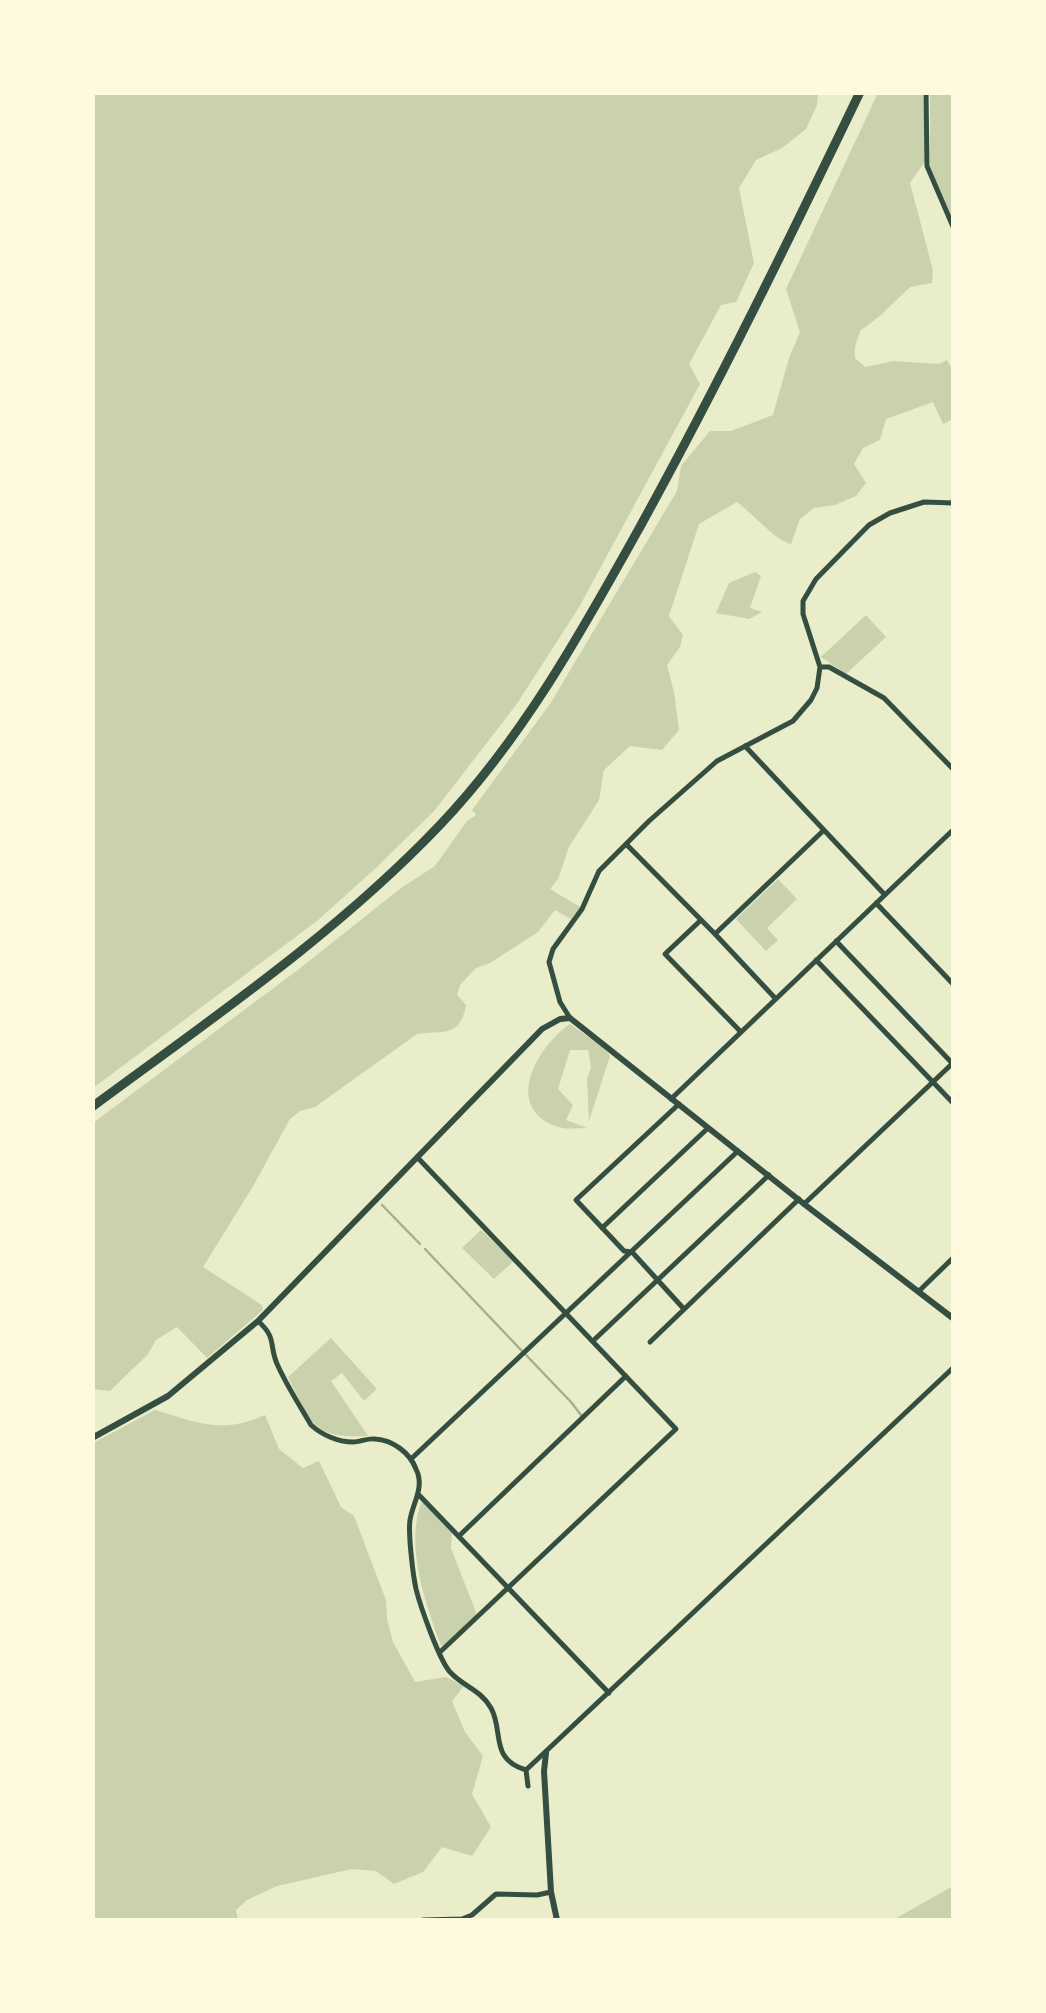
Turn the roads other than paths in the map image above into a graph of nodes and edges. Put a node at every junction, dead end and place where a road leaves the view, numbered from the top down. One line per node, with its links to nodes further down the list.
1 (860, 92): 26 (highway)
2 (926, 92): 3 (street)
3 (954, 229)
4 (954, 502): 5 (street)
5 (820, 666): 6 (street); 7 (street)
6 (745, 746): 8 (street); 10 (street)
7 (954, 770)
8 (824, 830): 11 (street); 14 (street)
9 (954, 830): 11 (street)
10 (627, 845): 13 (street); 19 (street)
11 (885, 895): 12 (street)
12 (876, 903): 15 (street); 17 (street)
13 (701, 920): 14 (street); 20 (street)
14 (715, 934): 18 (street)
15 (836, 941): 16 (street); 21 (street)
16 (816, 960): 18 (street); 22 (street)
17 (954, 985)
18 (776, 998): 20 (street)
19 (570, 1018): 23 (main road); 29 (main road)
20 (740, 1032): 23 (street)
21 (953, 1063): 22 (street)
22 (932, 1082): 25 (street); 31 (street)
23 (671, 1099): 24 (main road)
24 (679, 1104): 27 (main road); 32 (street)
25 (954, 1104)
26 (92, 1107)
27 (708, 1128): 28 (main road); 32 (street)
28 (738, 1151): 30 (main road); 33 (street)
29 (417, 1157): 38 (street); 40 (main road)
30 (770, 1175): 31 (main road); 35 (street)
31 (802, 1202): 36 (main road); 37 (street)
32 (602, 1228): 33 (street)
33 (632, 1252): 35 (street); 38 (street)
34 (954, 1258): 36 (street)
35 (659, 1280): 37 (street); 41 (street)
36 (918, 1292): 39 (main road)
37 (684, 1309): 42 (street)
38 (565, 1314): 44 (street); 46 (street)
39 (954, 1319)
40 (258, 1321): 45 (main road); 46 (street)
41 (595, 1339)
42 (650, 1342)
43 (954, 1366): 51 (street)
44 (626, 1376): 48 (street); 49 (street)
45 (92, 1438)
46 (411, 1458): 47 (street)
47 (418, 1494): 48 (street); 50 (street)
48 (459, 1536): 49 (street)
49 (508, 1588): 50 (street); 51 (street)
50 (440, 1653): 53 (street)
51 (610, 1694): 52 (street)
52 (546, 1753): 53 (street); 55 (main road)
53 (526, 1770): 54 (street)
54 (528, 1786)
55 (549, 1893): 56 (street); 57 (main road)
56 (423, 1920)
57 (557, 1920)

